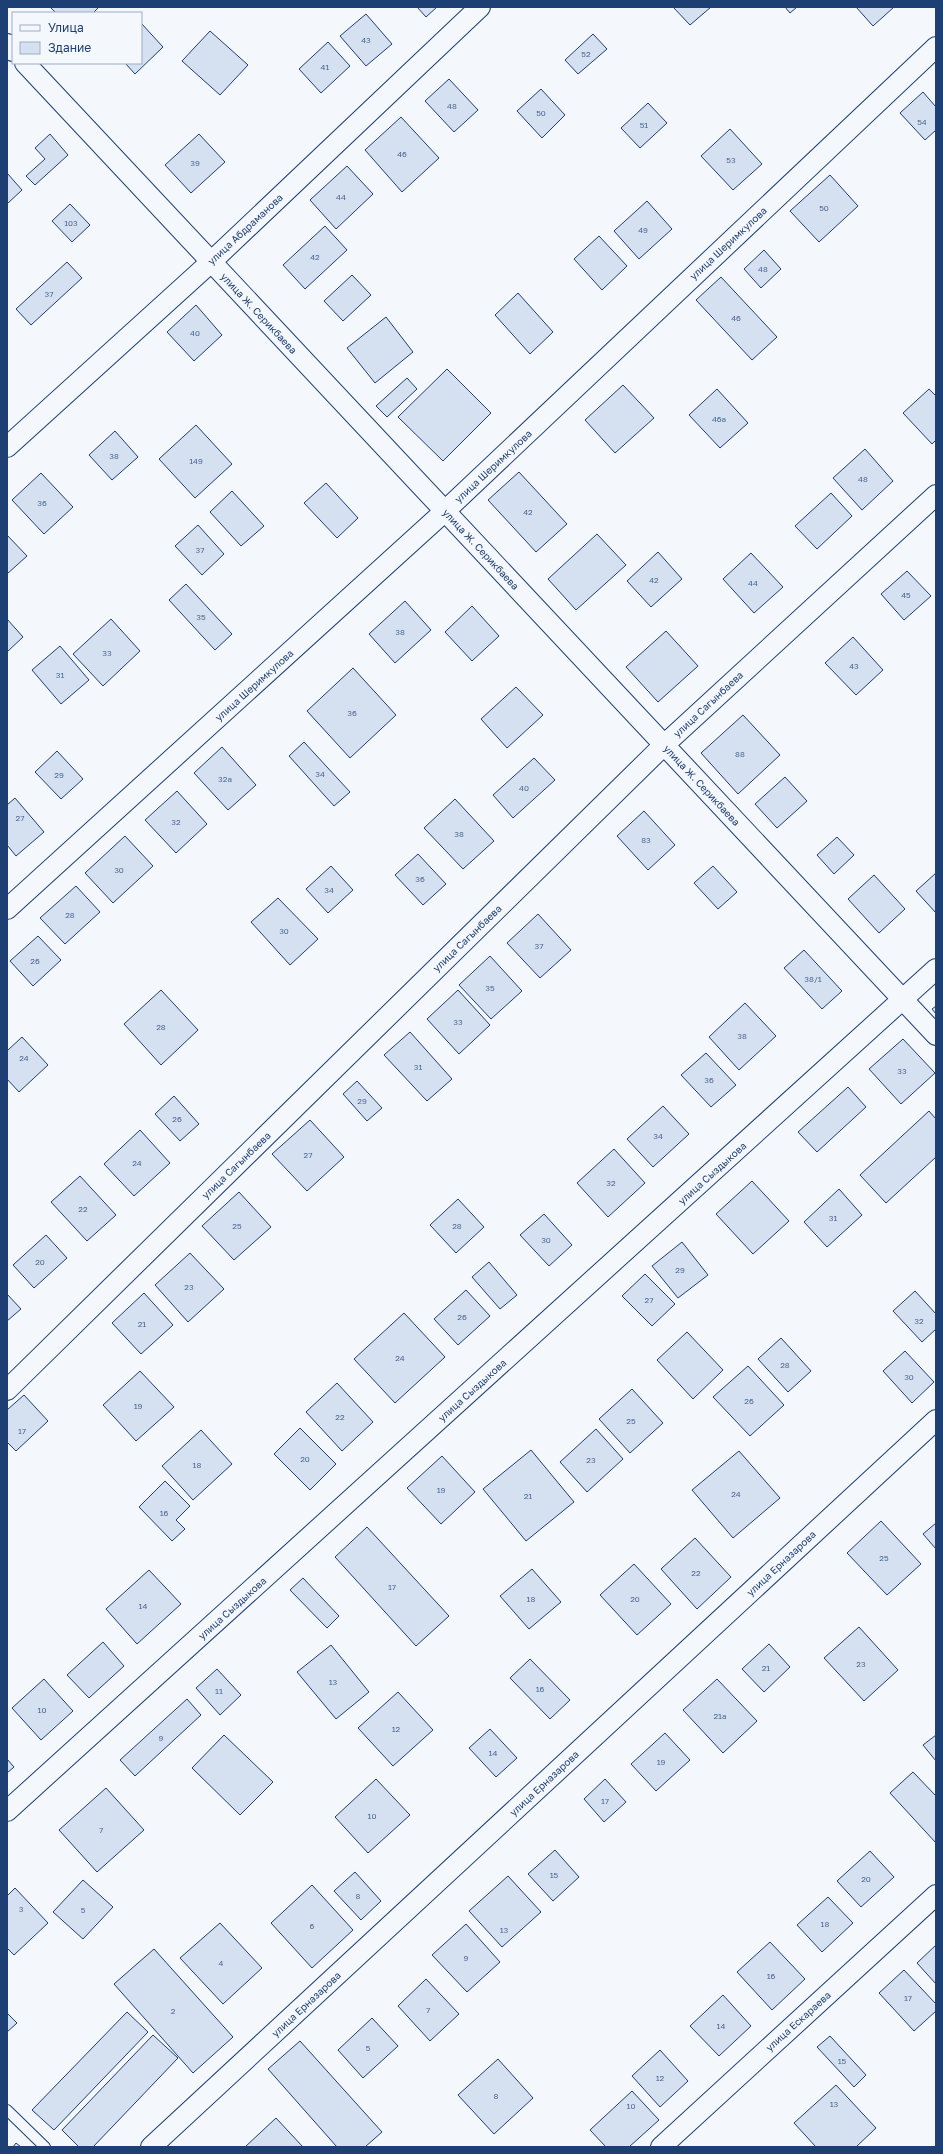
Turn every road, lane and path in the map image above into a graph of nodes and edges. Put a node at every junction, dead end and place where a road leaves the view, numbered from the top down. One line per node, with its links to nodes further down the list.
1 (480, 7): 4 (street, улица Абдраманова)
2 (936, 47): 7 (street, улица Шеримкулова)
3 (26, 64): 4 (street, улица Ж. Серикбаева)
4 (211, 262): 5 (street, улица Абдраманова); 7 (street, улица Ж. Серикбаева)
5 (7, 447)
6 (936, 495): 8 (street, улица Сагынбаева)
7 (445, 511): 8 (street, улица Ж. Серикбаева); 9 (street, улица Шеримкулова)
8 (664, 745): 11 (street, улица Ж. Серикбаева); 13 (street, улица Сагынбаева)
9 (7, 909)
10 (936, 969): 11 (street, улица Сыздыкова)
11 (903, 999): 12 (street, улица Ж. Серикбаева); 15 (street, улица Сыздыкова)
12 (936, 1035)
13 (7, 1390)
14 (936, 1420): 19 (street, улица Ерназарова)
15 (7, 1811)
16 (936, 1895): 20 (street, улица Ескараева)
17 (7, 2110): 18 (lane)
18 (45, 2147)
19 (151, 2147)
20 (661, 2147)

